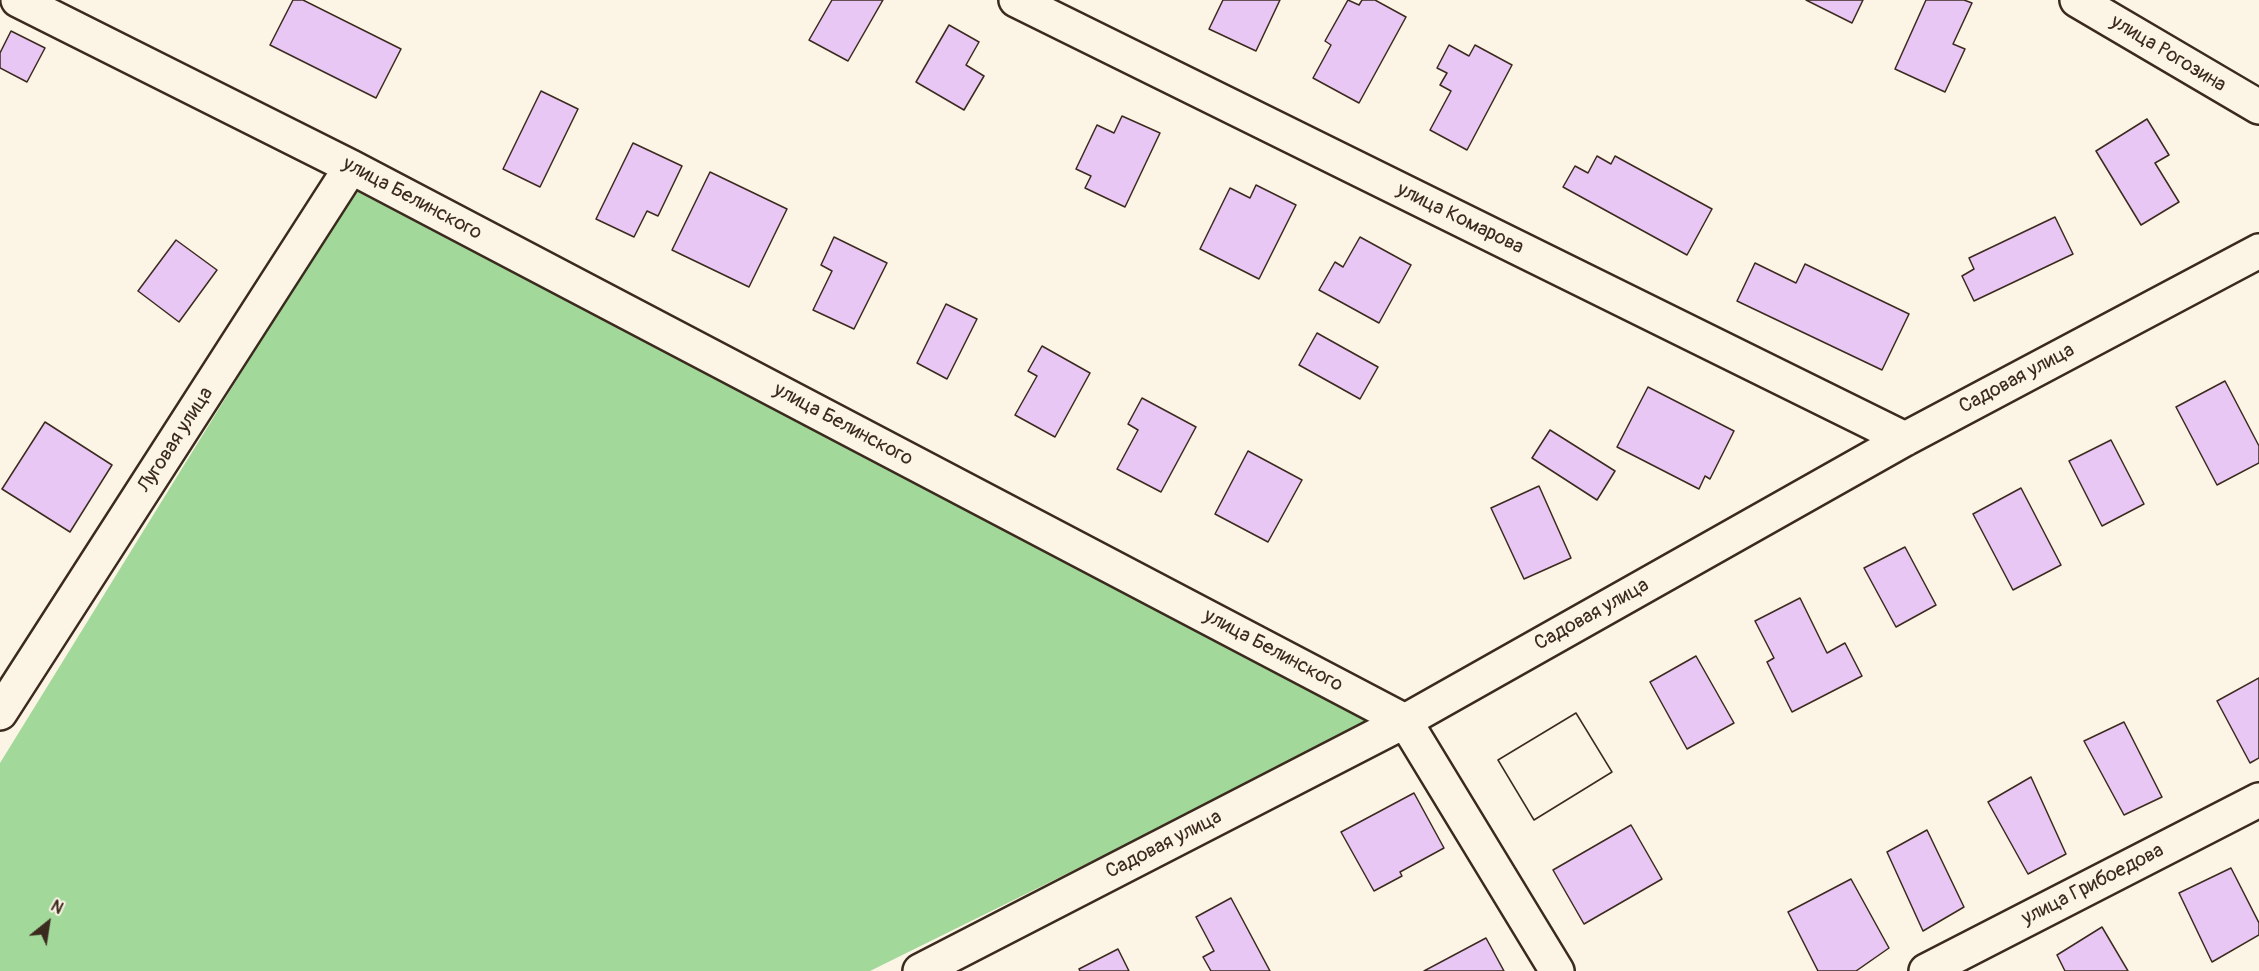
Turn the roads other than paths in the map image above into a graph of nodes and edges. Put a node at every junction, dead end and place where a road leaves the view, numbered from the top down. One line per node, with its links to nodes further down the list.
1 (18, 0): 5 (street, улица Белинского)
2 (1016, 0): 7 (street, улица Комарова)
3 (2077, 0): 4 (street, улица Рогозина)
4 (2259, 107)
5 (351, 167): 8 (street, Луговая улица); 9 (street, улица Белинского)
6 (2259, 251): 7 (street, Садовая улица)
7 (1905, 439): 9 (street, Садовая улица)
8 (0, 713)
9 (1405, 721): 11 (street, Садовая улица); 12 (street)
10 (2259, 800): 13 (street, улица Грибоедова)
11 (920, 971)
12 (1557, 971)
13 (1926, 971)

